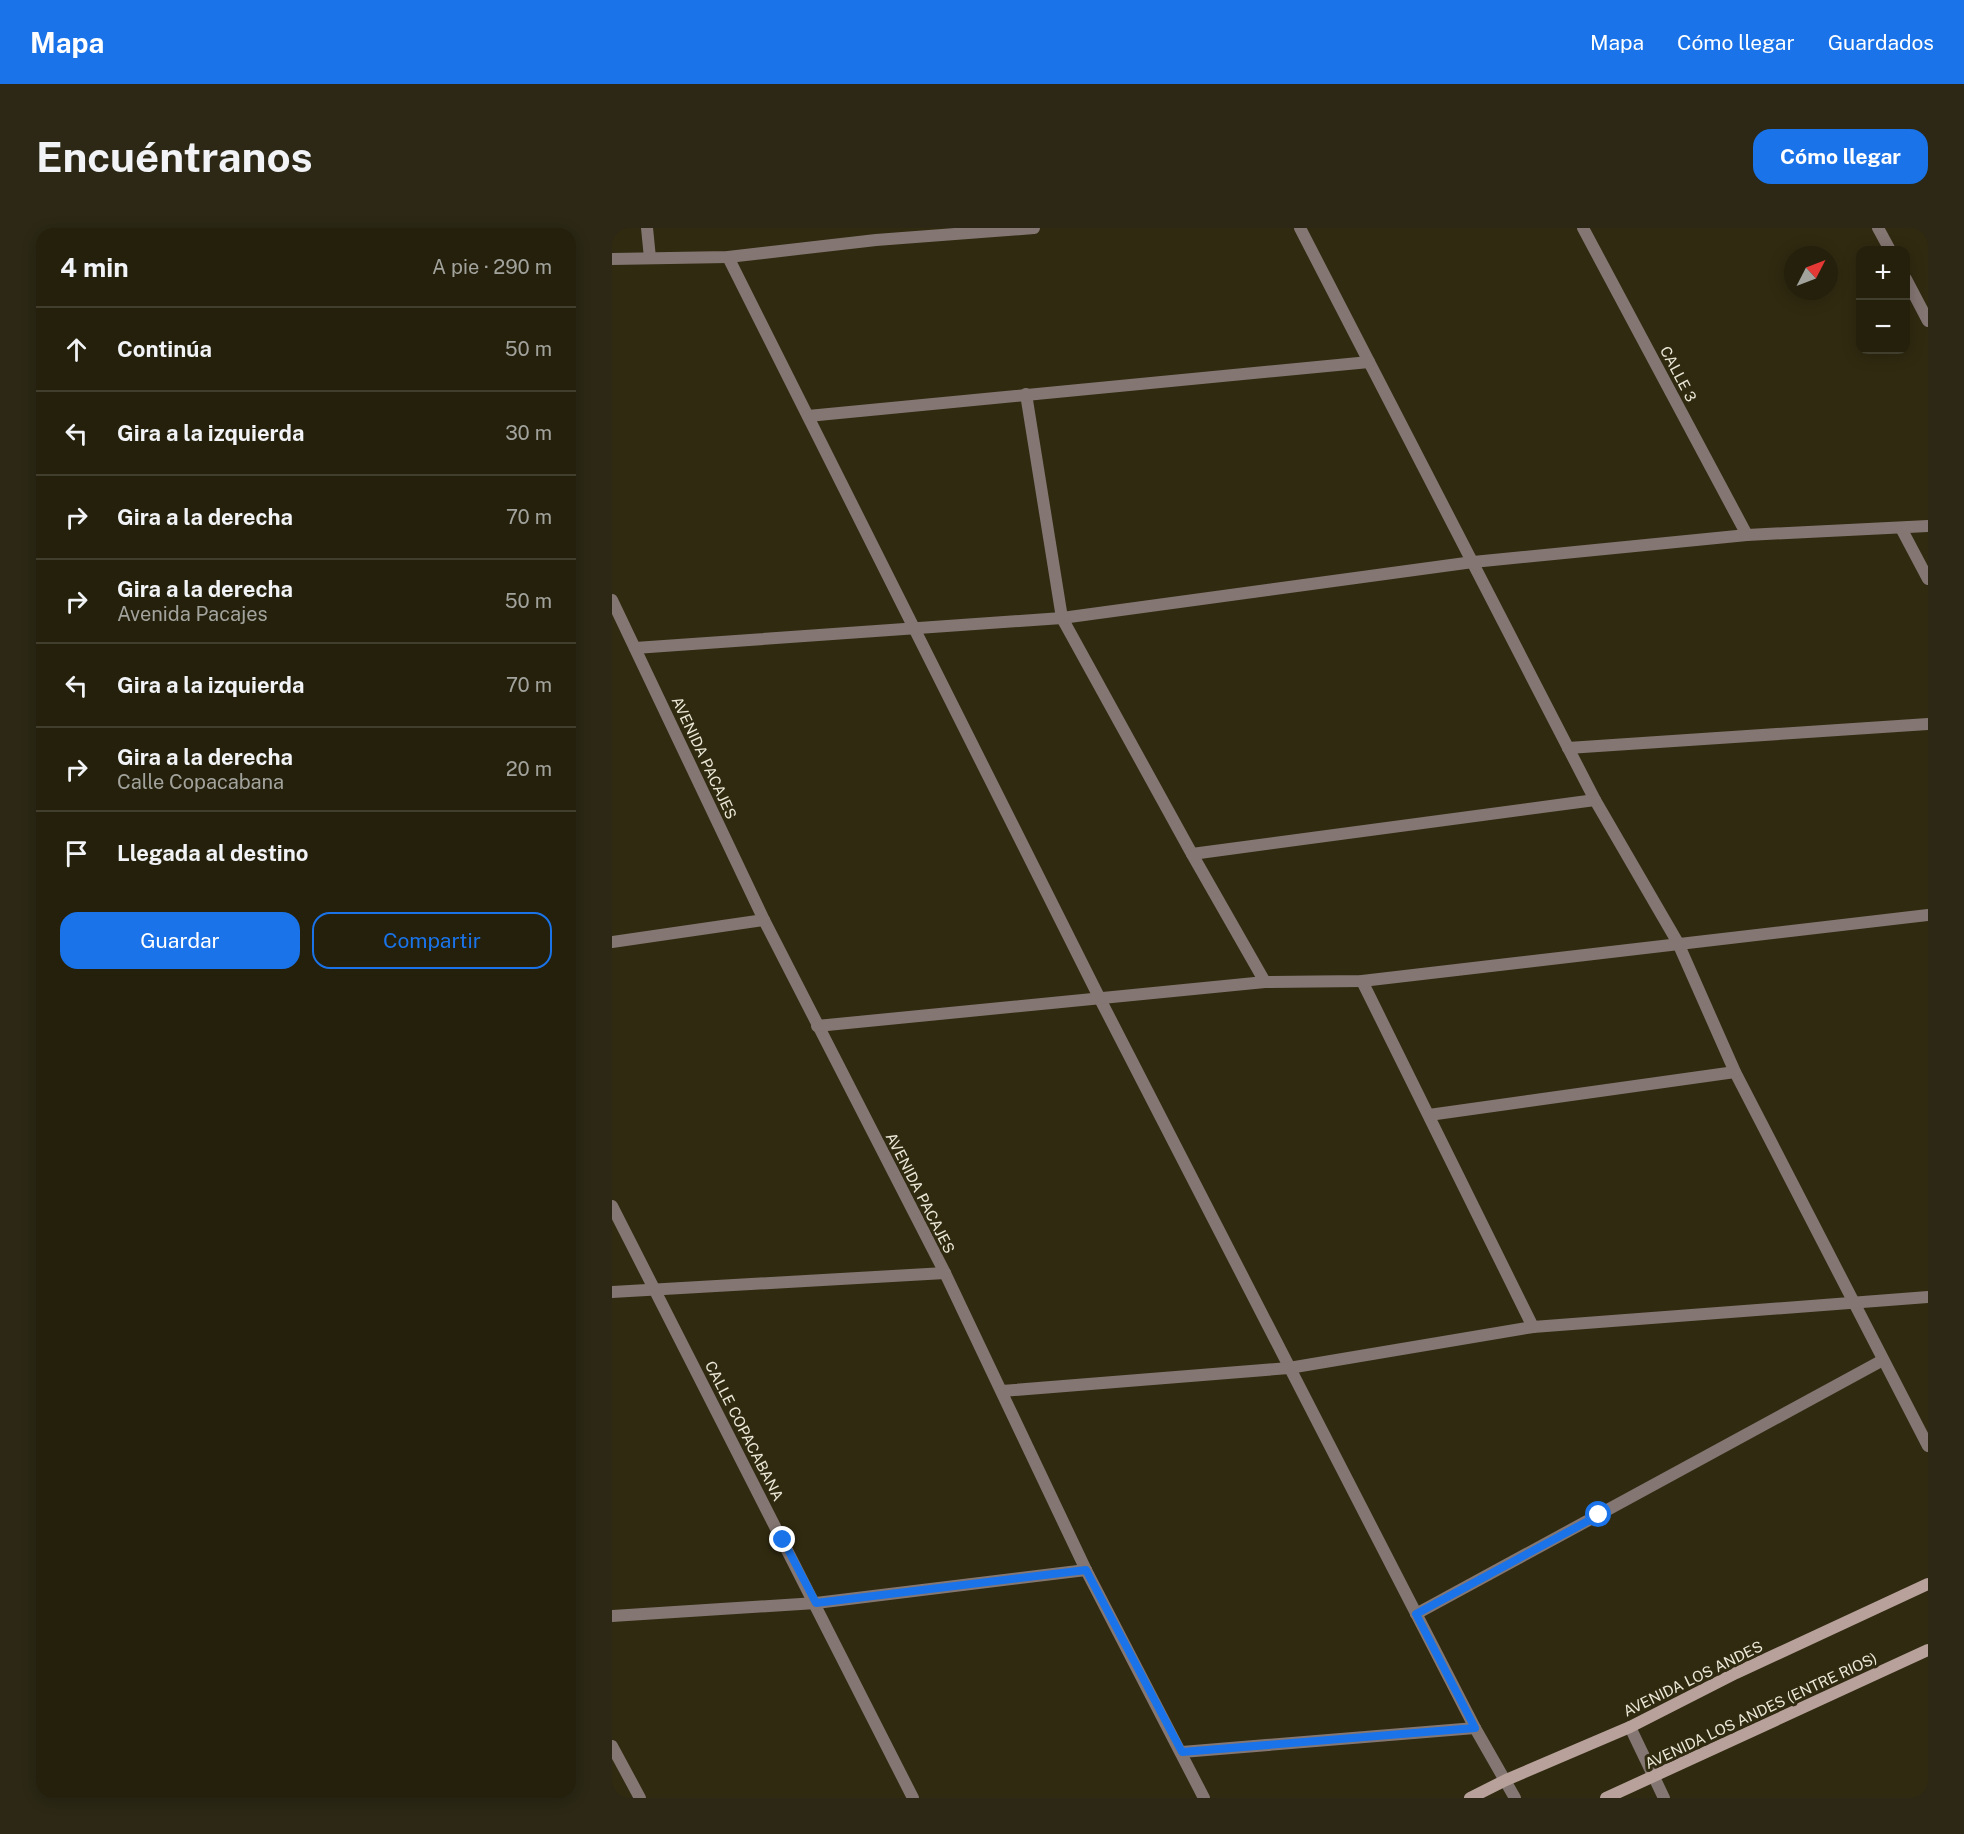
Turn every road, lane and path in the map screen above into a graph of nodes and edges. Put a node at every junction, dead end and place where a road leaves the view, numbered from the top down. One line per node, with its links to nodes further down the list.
1 (647, 228): 9 (street)
2 (1034, 228): 6 (street)
3 (1300, 228): 13 (street)
4 (1583, 228): 18 (street, CALLE 3)
5 (1878, 228): 7 (street)
6 (875, 234): 8 (street)
7 (1888, 246)
8 (728, 257): 9 (street); 15 (street)
9 (650, 258): 10 (street)
10 (612, 259)
11 (1910, 288): 12 (street)
12 (1928, 321)
13 (1369, 362): 14 (street); 19 (street)
14 (1026, 394): 15 (street); 22 (street)
15 (808, 416): 23 (street)
16 (1928, 526): 17 (street)
17 (1901, 528): 18 (street); 20 (street)
18 (1747, 535): 19 (street)
19 (1473, 562): 22 (street); 26 (street)
20 (1928, 579)
21 (612, 600): 24 (street, AVENIDA PACAJES)
22 (1062, 618): 23 (street); 28 (street)
23 (913, 629): 24 (street); 35 (street)
24 (635, 648): 30 (street, AVENIDA PACAJES)
25 (1928, 724): 26 (street)
26 (1568, 748): 27 (street)
27 (1595, 800): 28 (street); 32 (street)
28 (1192, 854): 34 (street)
29 (1928, 915): 32 (street)
30 (764, 920): 31 (street); 36 (street, AVENIDA PACAJES)
31 (612, 942)
32 (1678, 943): 33 (street); 37 (street)
33 (1362, 981): 34 (street); 38 (street)
34 (1265, 982): 35 (street)
35 (1100, 999): 36 (street); 47 (street)
36 (818, 1026): 40 (street, AVENIDA PACAJES)
37 (1735, 1071): 38 (street); 44 (street)
38 (1429, 1115): 45 (street)
39 (612, 1206): 41 (street, CALLE COPACABANA)
40 (945, 1274): 41 (street); 48 (street, AVENIDA PACAJES)
41 (654, 1289): 42 (street); 52 (street, CALLE COPACABANA)
42 (612, 1292)
43 (1928, 1297): 44 (street)
44 (1854, 1303): 45 (street); 46 (street)
45 (1533, 1327): 47 (street)
46 (1884, 1359): 49 (street); 53 (street)
47 (1289, 1368): 48 (street); 53 (street)
48 (1002, 1391): 50 (street, AVENIDA PACAJES)
49 (1928, 1446)
50 (1086, 1570): 52 (street); 59 (street, AVENIDA PACAJES)
51 (1928, 1584): 56 (street, AVENIDA LOS ANDES)
52 (816, 1603): 54 (street); 63 (street, CALLE COPACABANA)
53 (1416, 1614): 57 (street)
54 (612, 1616)
55 (1928, 1650): 60 (street, AVENIDA LOS ANDES (ENTRE RIOS))
56 (1630, 1727): 60 (street); 61 (street, AVENIDA LOS ANDES)
57 (1475, 1728): 59 (street); 61 (street)
58 (612, 1746): 62 (street)
59 (1182, 1752): 64 (street, AVENIDA PACAJES)
60 (1654, 1777): 67 (street, AVENIDA LOS ANDES (ENTRE RIOS)); 68 (street)
61 (1506, 1780): 65 (street, AVENIDA LOS ANDES); 66 (street)
62 (640, 1798)
63 (913, 1798)
64 (1204, 1798)
65 (1470, 1798)
66 (1515, 1798)
67 (1606, 1798)
68 (1664, 1798)

